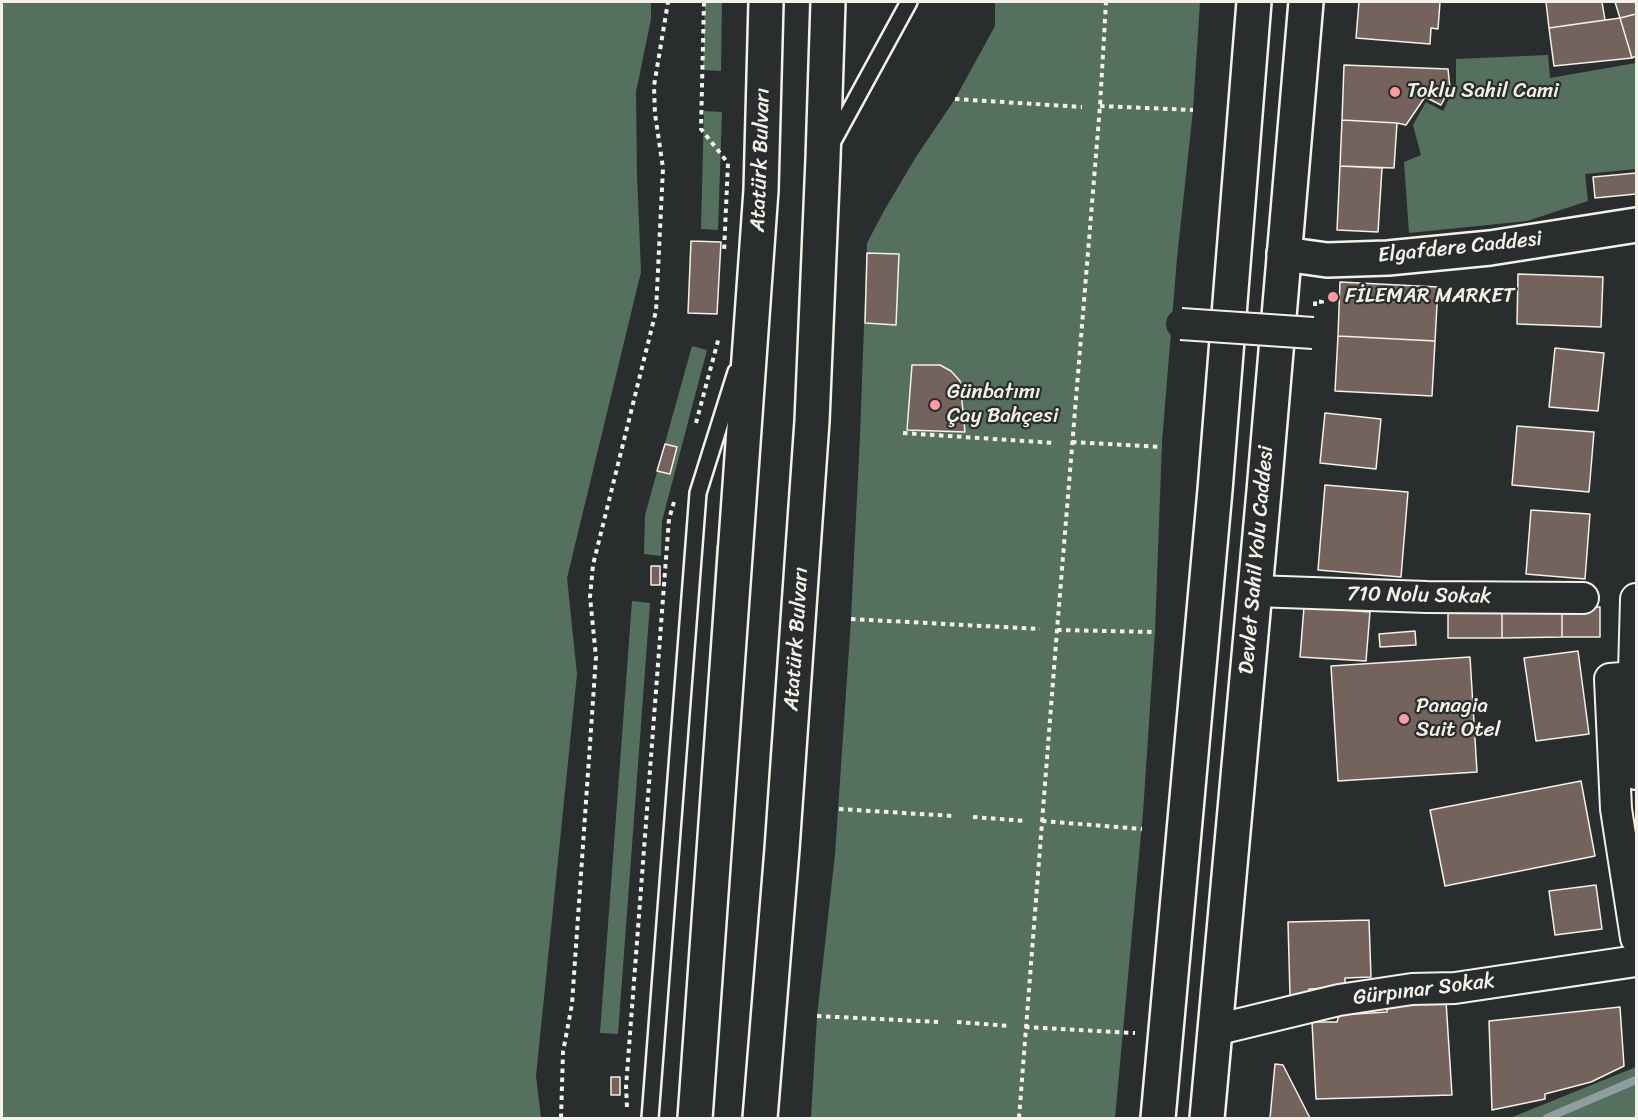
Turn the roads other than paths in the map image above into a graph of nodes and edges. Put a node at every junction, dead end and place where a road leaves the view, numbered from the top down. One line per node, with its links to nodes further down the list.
1 (765, 2): 9 (main road, Atatürk Bulvarı)
2 (828, 2): 6 (main road, Atatürk Bulvarı)
3 (909, 2): 6 (lane, Atatürk Bulvarı)
4 (1254, 2): 23 (main road)
5 (1306, 2): 8 (main road, Devlet Sahil Yolu Caddesi)
6 (823, 159): 22 (main road, Atatürk Bulvarı)
7 (1636, 225): 8 (main road, Elgafdere Caddesi)
8 (1284, 254): 12 (main road, Devlet Sahil Yolu Caddesi)
9 (753, 318): 20 (lane, Atatürk Bulvarı); 21 (main road, Atatürk Bulvarı)
10 (1181, 324): 11 (street, bridge)
11 (1313, 333)
12 (1254, 591): 13 (street, 710 Nolu Sokak); 19 (main road, Devlet Sahil Yolu Caddesi)
13 (1583, 598)
14 (1636, 599): 15 (street)
15 (1634, 677): 16 (street); 17 (street)
16 (1636, 774)
17 (1636, 938)
18 (1636, 961): 19 (street, Gürpınar Sokak)
19 (1215, 1030): 24 (main road, Devlet Sahil Yolu Caddesi)
20 (650, 1119)
21 (695, 1119)
22 (760, 1119)
23 (1158, 1119)
24 (1207, 1119)

